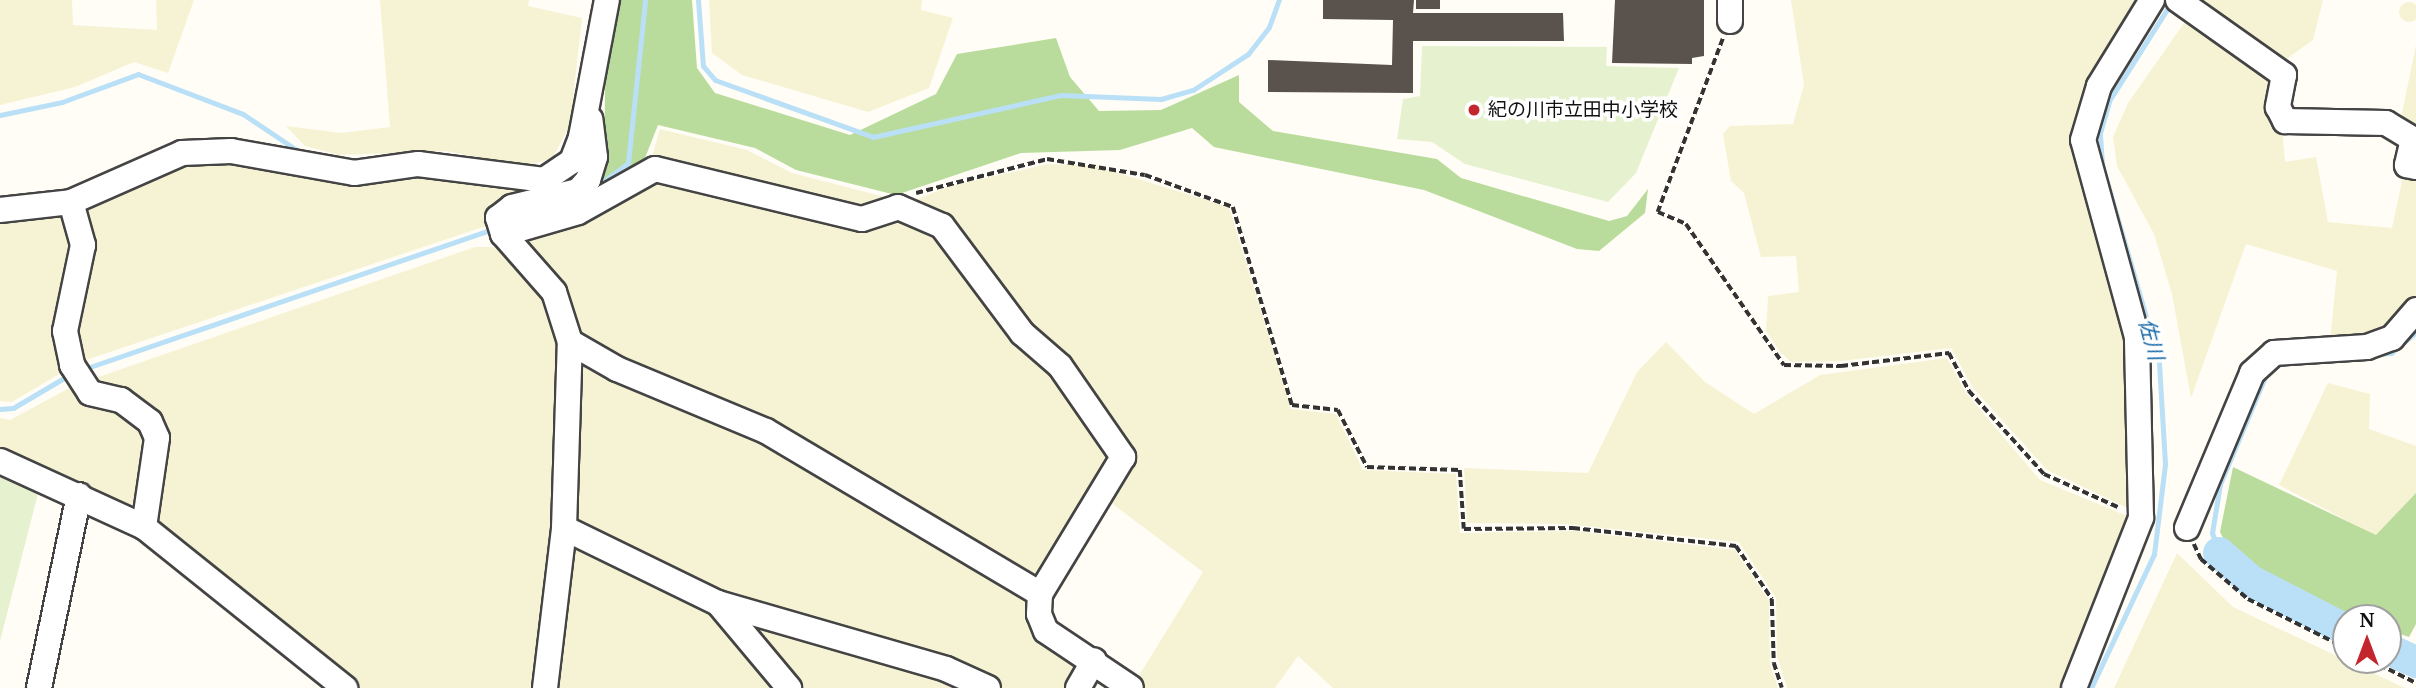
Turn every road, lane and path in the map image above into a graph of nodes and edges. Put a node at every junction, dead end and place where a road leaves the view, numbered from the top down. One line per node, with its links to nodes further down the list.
1 (607, 0): 5 (street)
2 (2152, 0): 15 (street)
3 (2183, 3): 6 (street)
4 (1730, 11): 15 (path)
5 (588, 108): 7 (street); 10 (street)
6 (2416, 167)
7 (71, 202): 9 (street); 16 (street)
8 (898, 207): 10 (street); 19 (street); 32 (path)
9 (0, 210)
10 (503, 234): 12 (street)
11 (2416, 310): 18 (street)
12 (570, 342): 17 (street); 19 (street)
13 (0, 461): 14 (street)
14 (79, 495): 16 (street); 25 (street)
15 (2141, 518): 33 (street)
16 (144, 527): 26 (street)
17 (564, 528): 20 (street); 27 (street)
18 (2187, 528): 21 (path)
19 (1040, 594): 22 (street)
20 (718, 603): 28 (street); 29 (street)
21 (2332, 641)
22 (1094, 660): 30 (street); 31 (street)
23 (2398, 674): 24 (path)
24 (2416, 683)
25 (38, 688)
26 (345, 688)
27 (545, 688)
28 (789, 688)
29 (988, 688)
30 (1078, 688)
31 (1131, 688)
32 (1782, 688)
33 (2074, 688)

